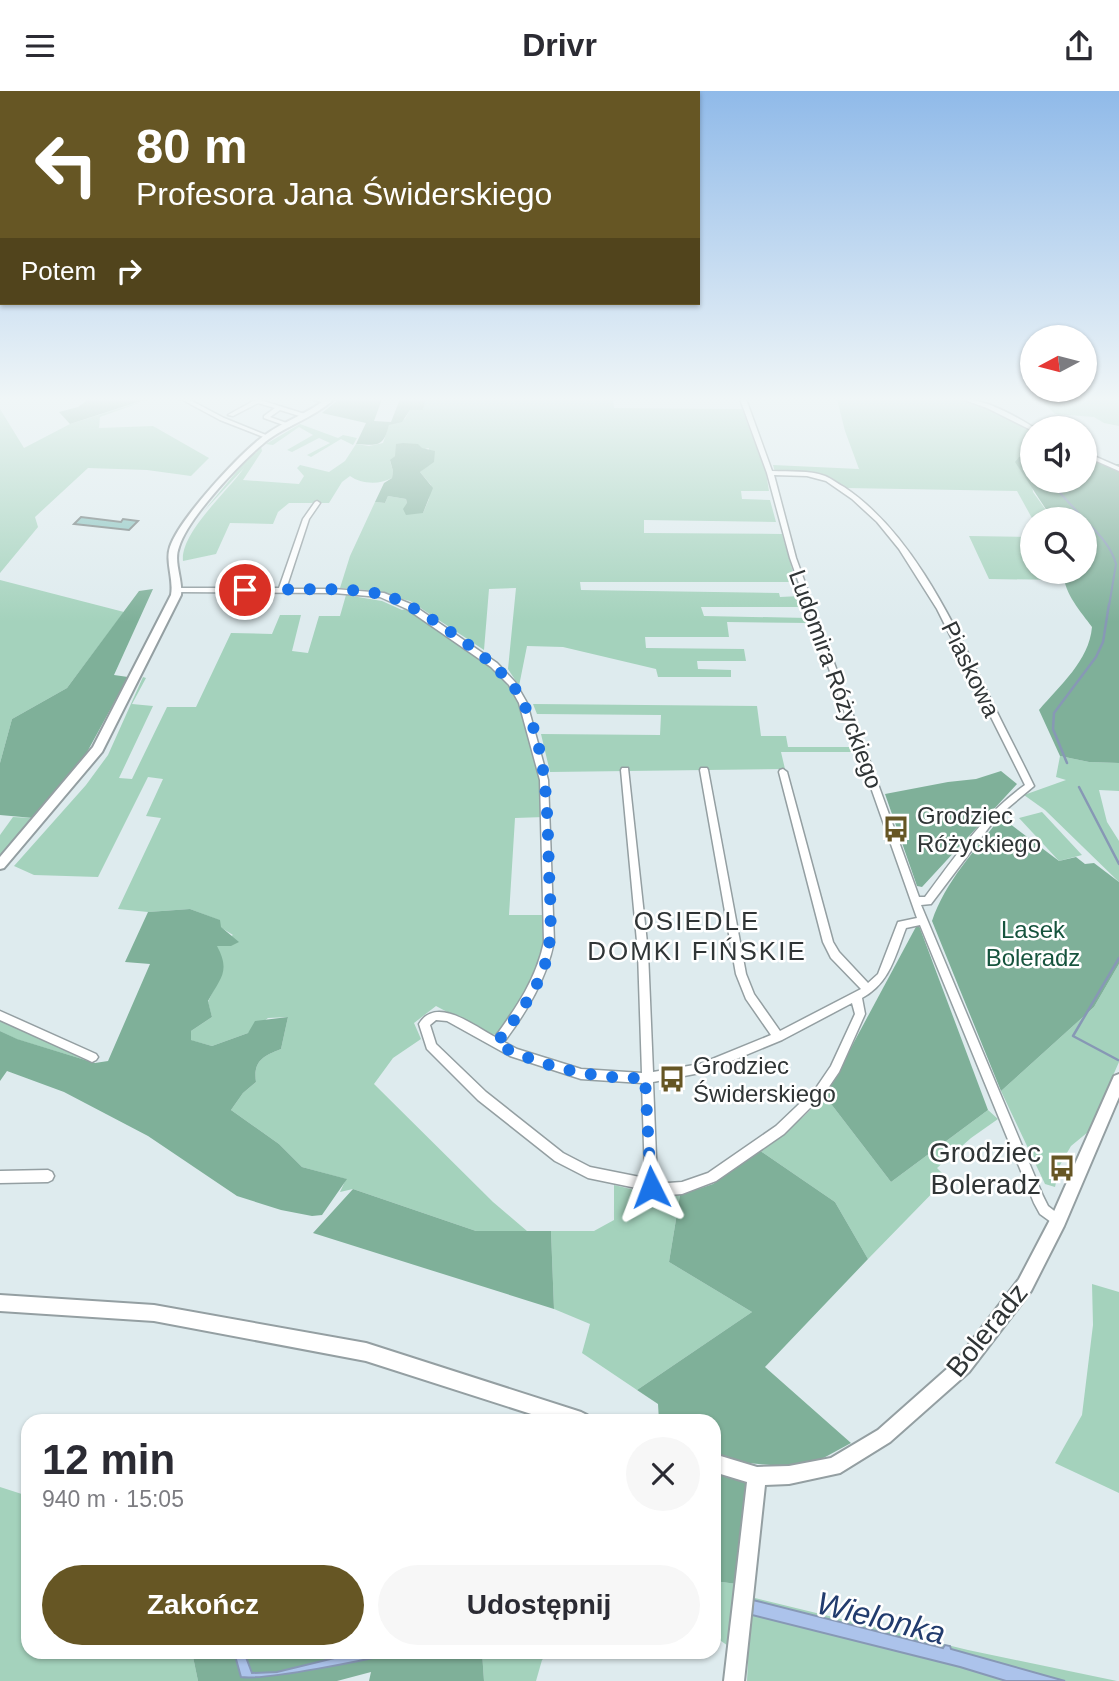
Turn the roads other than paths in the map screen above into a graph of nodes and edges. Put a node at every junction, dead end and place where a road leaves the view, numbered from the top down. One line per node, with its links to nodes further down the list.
1 (232, 473): 4 (street)
2 (770, 474): 10 (street, Ludomira Różyckiego); 10 (street, Piaskowa)
3 (317, 503): 5 (street)
4 (177, 590): 5 (street); 9 (street)
5 (282, 590): 16 (street)
6 (625, 770): 18 (street)
7 (704, 770): 15 (street)
8 (783, 772): 12 (street)
9 (0, 865)
10 (915, 901): 11 (street, Ludomira Różyckiego)
11 (923, 921): 12 (street); 23 (street, Ludomira Różyckiego)
12 (868, 990): 13 (street)
13 (856, 997): 15 (street); 22 (street)
14 (0, 1015): 17 (street)
15 (778, 1037): 18 (street)
16 (496, 1044): 18 (street); 22 (street)
17 (92, 1057)
18 (645, 1078): 22 (street)
19 (1119, 1080): 23 (street, Boleradz)
20 (48, 1176): 21 (street)
21 (0, 1177)
22 (651, 1187)
23 (1058, 1221): 27 (street, Boleradz)
24 (0, 1303): 25 (street)
25 (559, 1414)
26 (721, 1465): 27 (street, Boleradz)
27 (757, 1476): 28 (street)
28 (734, 1681)

